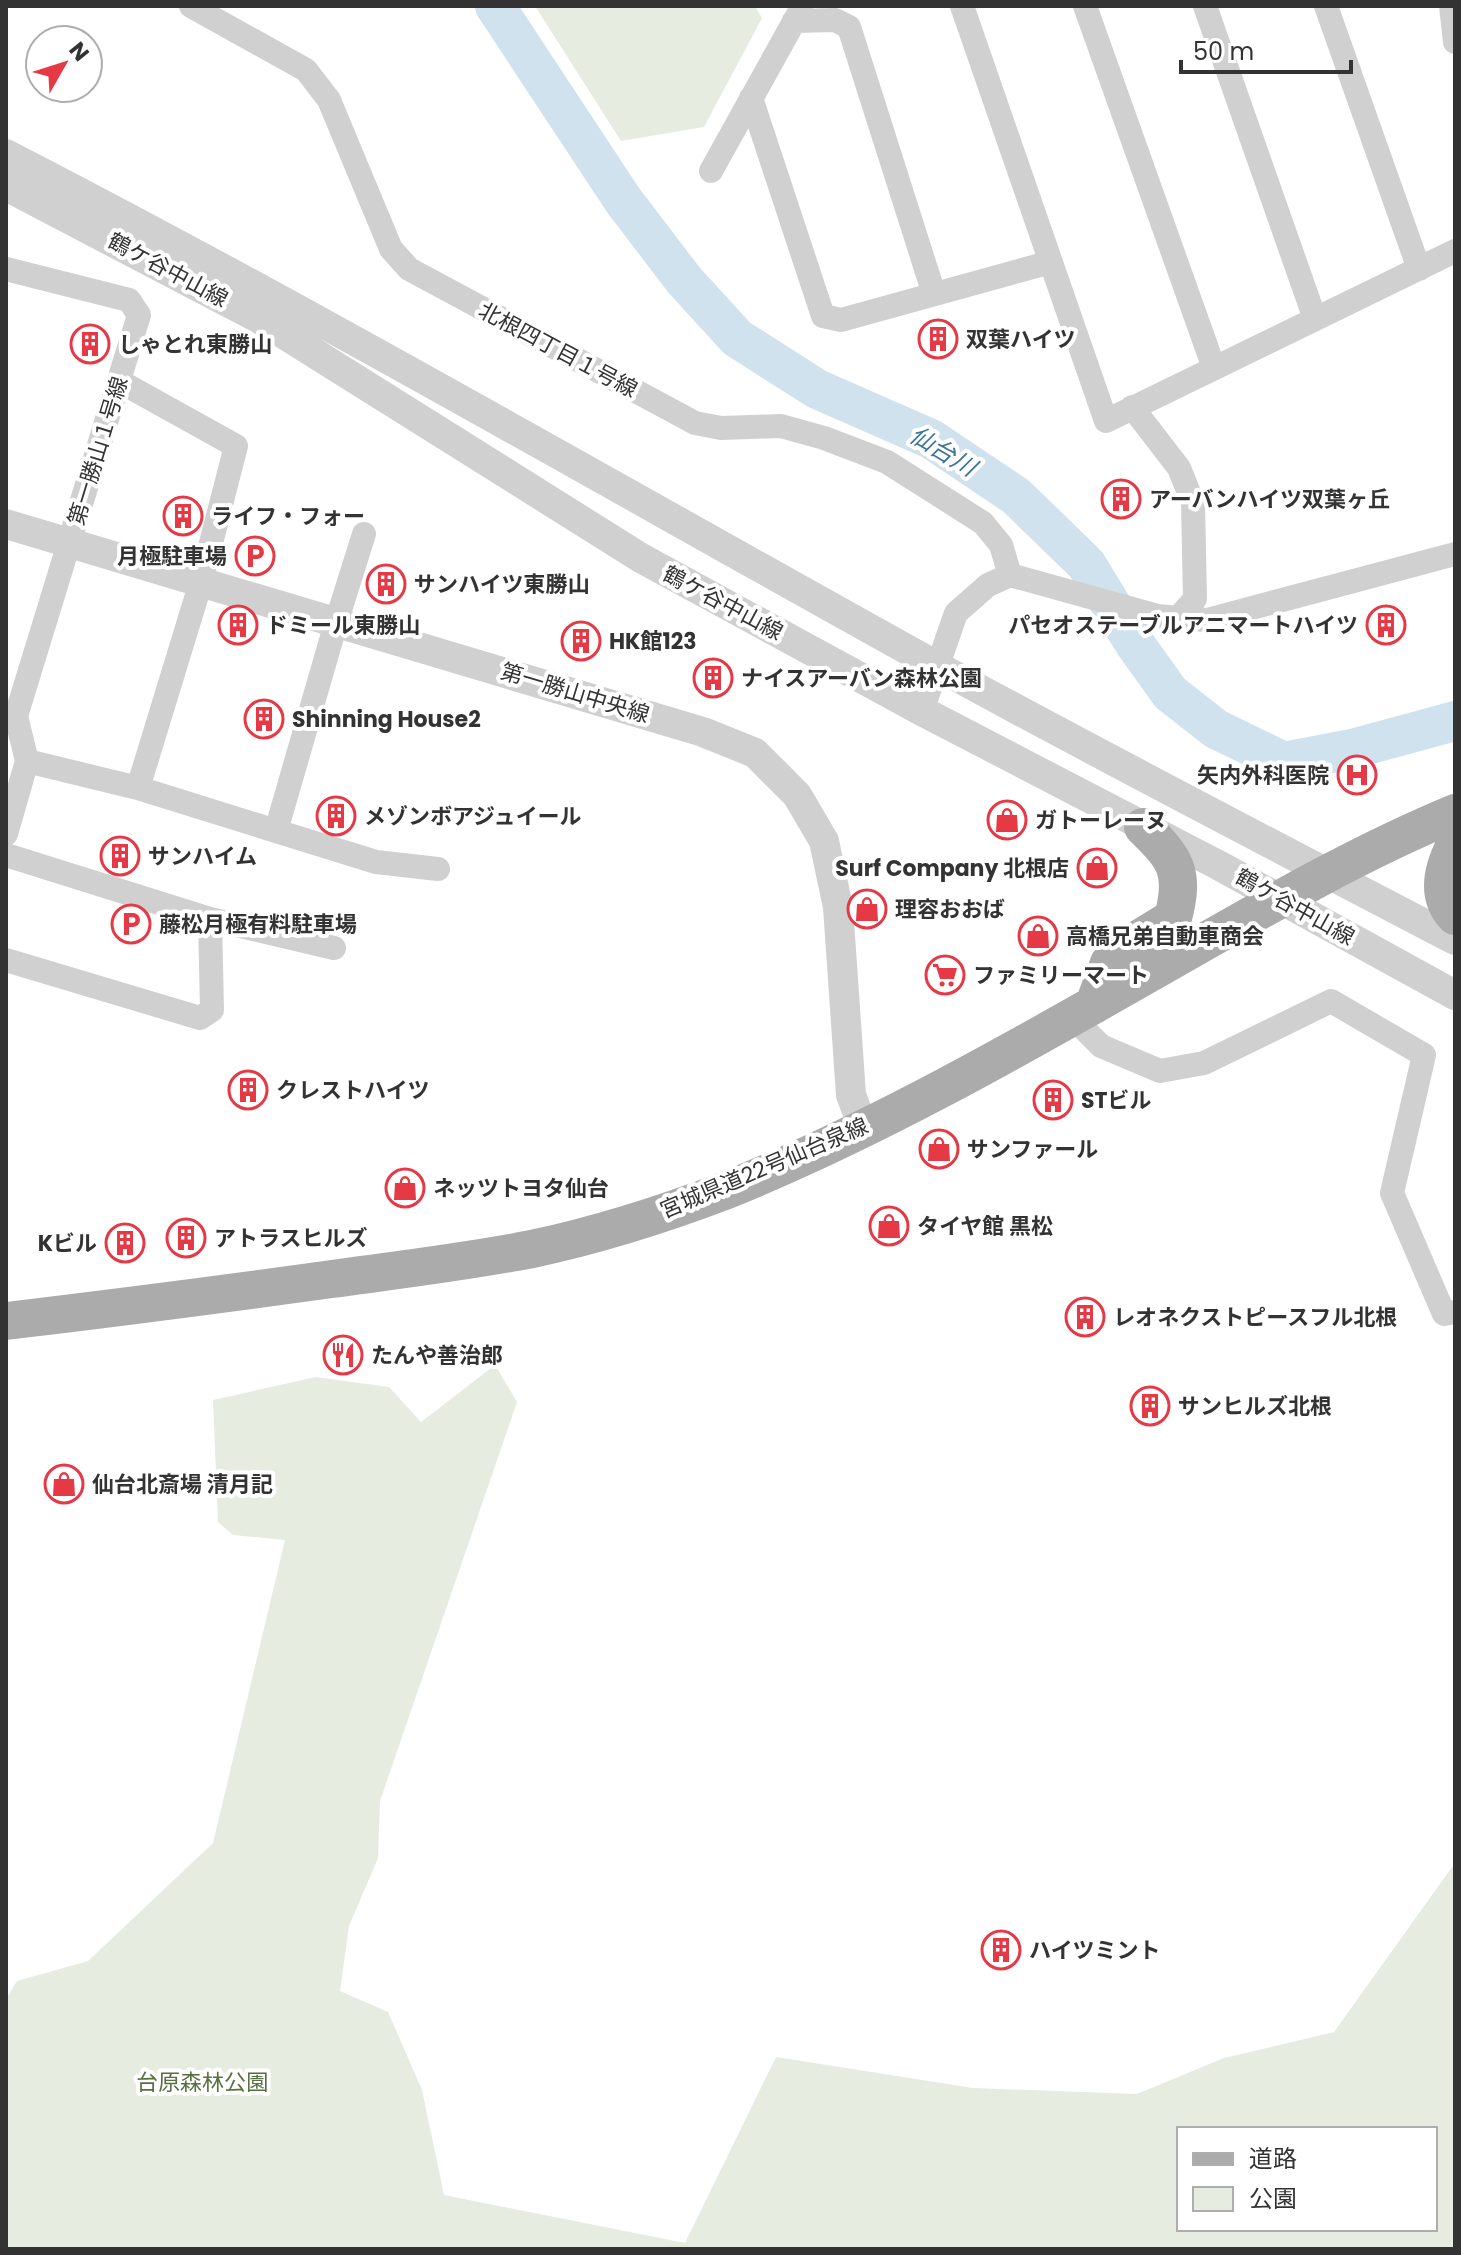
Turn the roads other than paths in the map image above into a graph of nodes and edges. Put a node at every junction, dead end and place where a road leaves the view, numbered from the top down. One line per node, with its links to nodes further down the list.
1 (191, 6): 26 (street, 北根四丁目１号線)
2 (962, 6): 14 (street)
3 (1085, 6): 19 (street)
4 (1205, 6): 18 (street)
5 (1326, 6): 16 (street)
6 (1451, 6): 8 (street)
7 (799, 14): 9 (street); 17 (street)
8 (1454, 36)
9 (751, 98): 11 (street); 17 (street)
10 (6, 154): 30 (street)
11 (711, 171)
12 (6, 186): 31 (street, 鶴ケ谷中山線)
13 (1455, 251): 16 (street)
14 (1051, 262): 17 (street); 21 (street)
15 (6, 269): 20 (street, 第一勝山１号線)
16 (1419, 269): 18 (street)
17 (934, 294)
18 (1315, 319): 19 (street)
19 (1214, 368): 21 (street)
20 (119, 381): 24 (street, 第一勝山１号線); 27 (street)
21 (1132, 407): 28 (street)
22 (6, 524): 24 (street, 第一勝山中央線)
23 (364, 534): 29 (street)
24 (71, 543): 27 (street, 第一勝山中央線); 32 (street, 第一勝山１号線)
25 (1455, 554): 28 (street)
26 (1010, 575): 28 (street); 30 (street)
27 (201, 582): 29 (street, 第一勝山中央線); 33 (street)
28 (1168, 617)
29 (336, 623): 36 (street); 50 (street, 第一勝山中央線)
30 (939, 666): 31 (street); 41 (street)
31 (922, 711): 35 (street, 鶴ケ谷中山線)
32 (27, 761): 33 (street); 37 (street)
33 (138, 788): 36 (street)
34 (1455, 813): 41 (main road, 宮城県道22号仙台泉線)
35 (1143, 827): 42 (street, 鶴ケ谷中山線); 49 (main road)
36 (276, 831): 40 (street)
37 (6, 834)
38 (1455, 845): 43 (main road)
39 (6, 855): 44 (street)
40 (438, 869)
41 (1326, 874): 42 (main road, 宮城県道22号仙台泉線); 45 (street)
42 (1279, 899): 48 (street, 鶴ケ谷中山線); 49 (main road, 宮城県道22号仙台泉線)
43 (1455, 916)
44 (210, 919): 46 (street); 47 (street)
45 (1455, 940)
46 (334, 948)
47 (6, 960)
48 (1455, 995)
49 (1083, 1011): 50 (main road, 宮城県道22号仙台泉線); 51 (street)
50 (863, 1127): 52 (main road, 宮城県道22号仙台泉線)
51 (1455, 1312)
52 (6, 1321)

